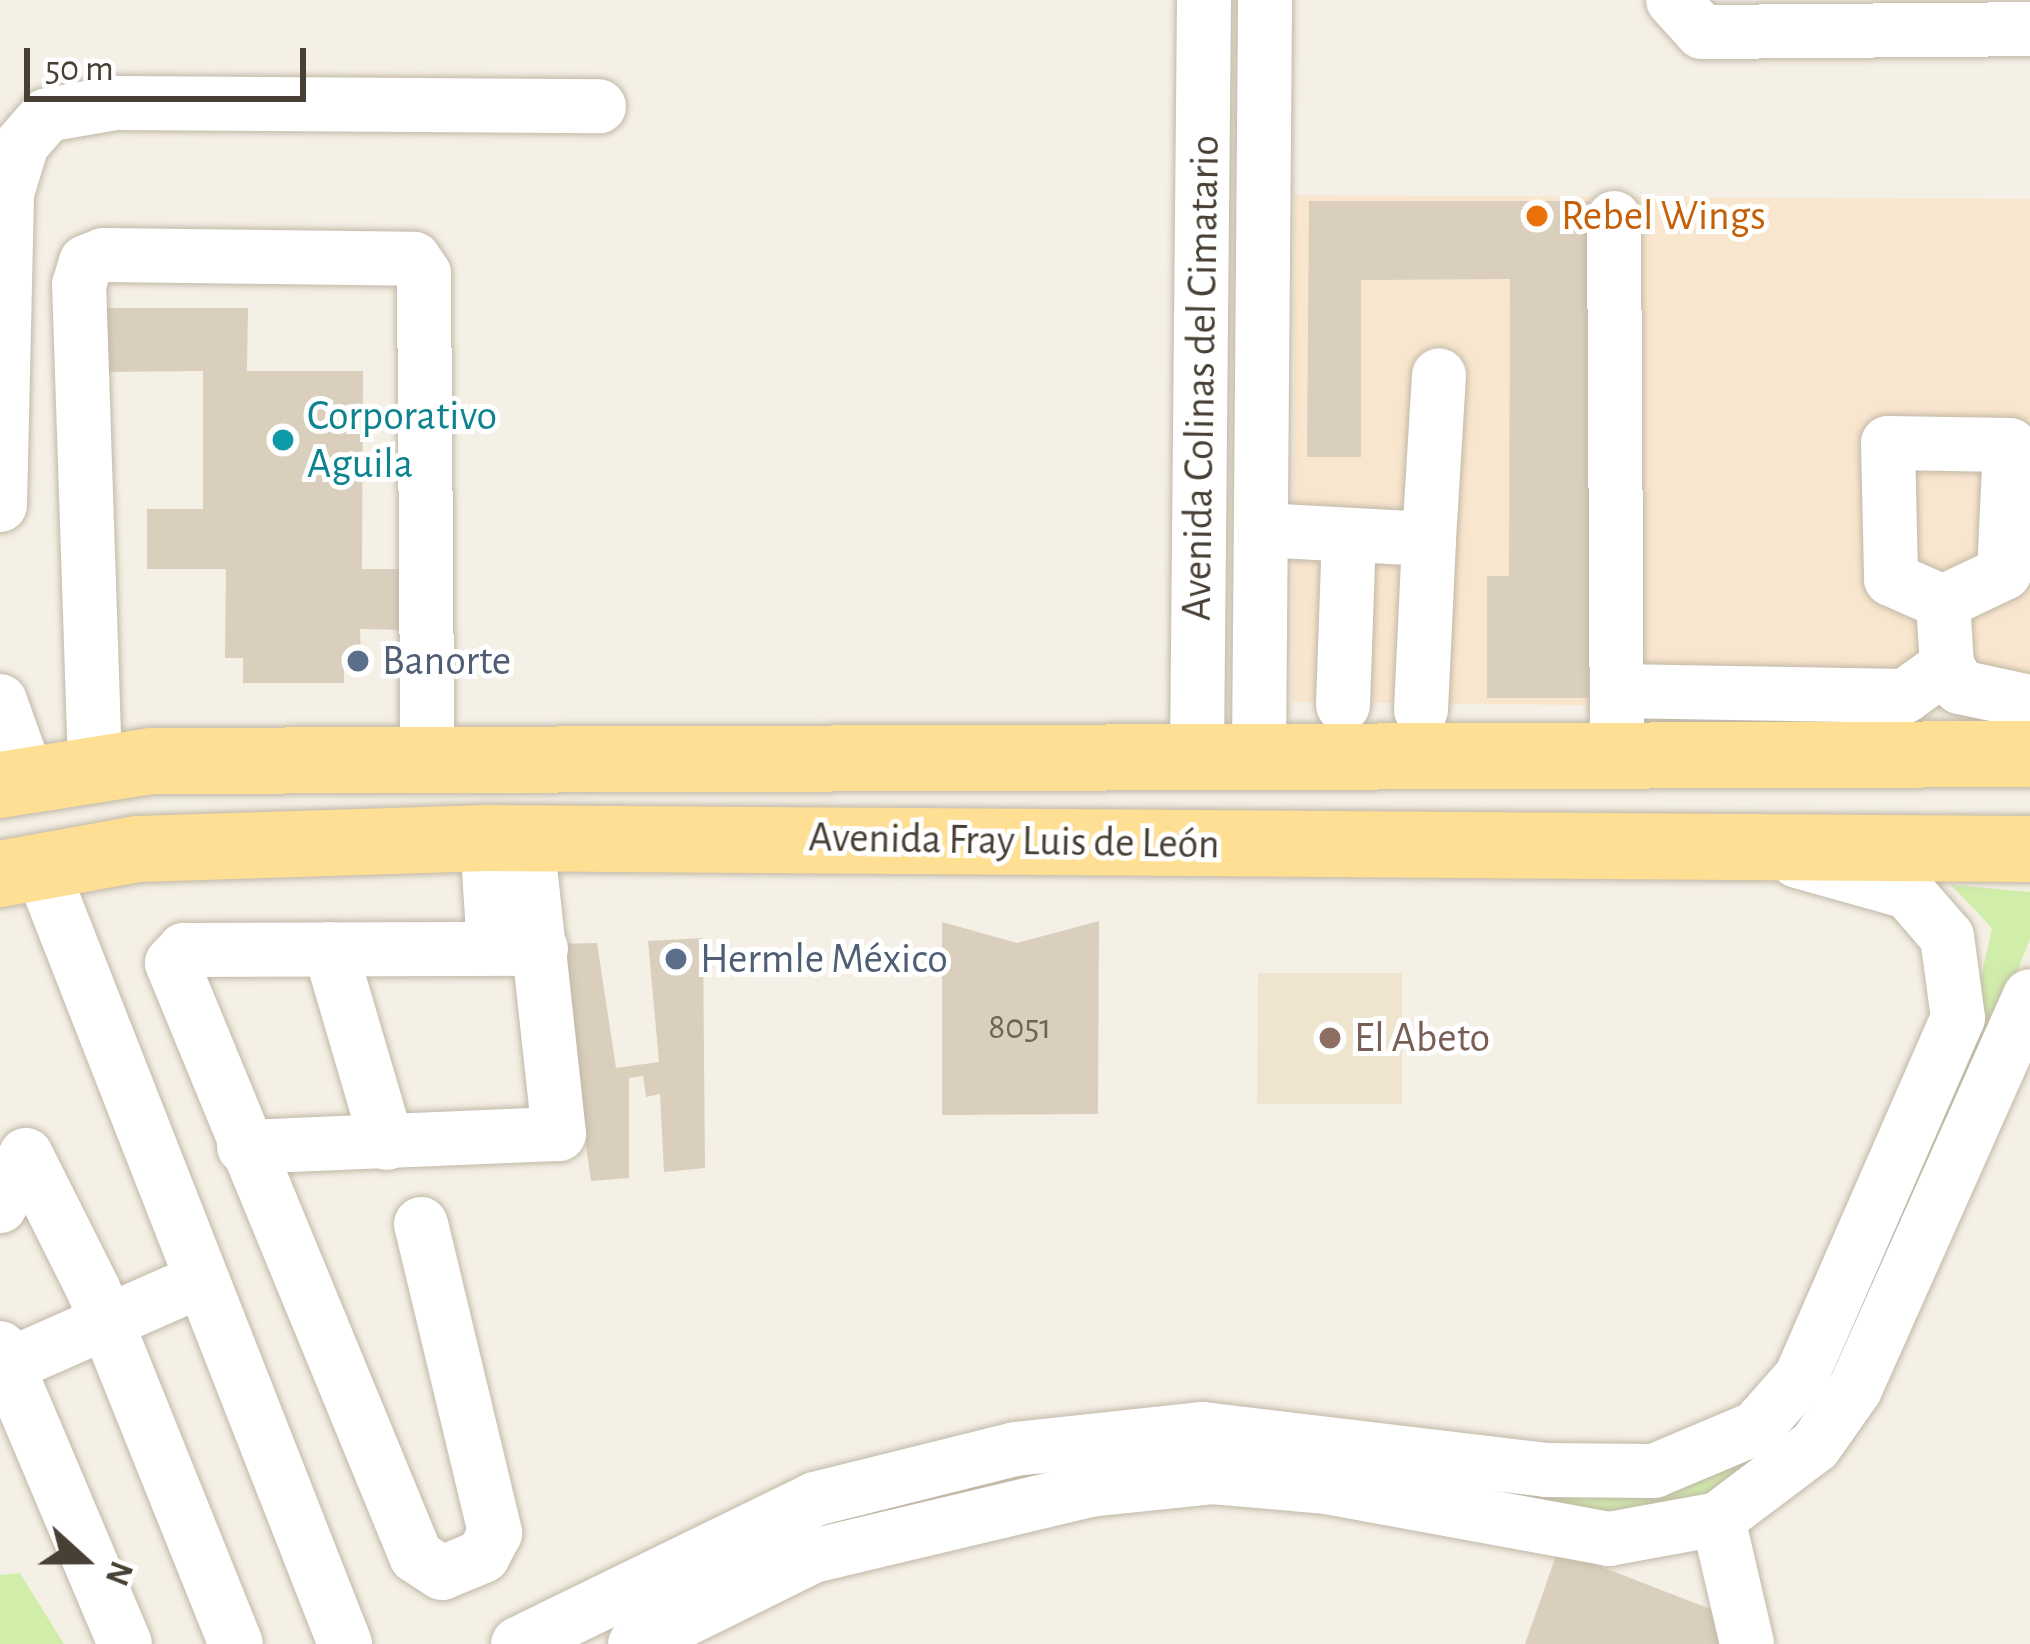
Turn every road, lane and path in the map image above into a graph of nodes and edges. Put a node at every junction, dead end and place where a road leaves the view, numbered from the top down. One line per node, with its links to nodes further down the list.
1 (1204, 0): 20 (street, Avenida Colinas del Cimatario)
2 (1265, 0): 9 (street, Avenida Colinas del Cimatario)
3 (1687, 16): 4 (street)
4 (2023, 19)
5 (598, 106): 8 (street)
6 (1614, 218): 14 (street)
7 (1439, 375): 11 (street)
8 (0, 505)
9 (1261, 530): 10 (street); 20 (street, Avenida Colinas del Cimatario)
10 (1349, 535): 11 (street); 17 (street)
11 (1429, 539): 18 (street)
12 (1943, 602): 13 (street)
13 (1947, 666): 14 (street); 16 (street)
14 (1617, 691): 21 (street)
15 (0, 701): 25 (street)
16 (2030, 702)
17 (1342, 705)
18 (1421, 710)
19 (2030, 754): 21 (main road, Avenida Fray Luis de León)
20 (1228, 756): 21 (main road, Avenida Fray Luis de León); 23 (main road, Avenida Fray Luis de León)
21 (1617, 756)
22 (427, 757): 23 (main road, Avenida Fray Luis de León); 24 (main road, Avenida Fray Luis de León); 24 (street)
23 (882, 760): 27 (main road)
24 (95, 765): 25 (main road, Avenida Fray Luis de León)
25 (14, 781)
26 (507, 838): 27 (main road, Avenida Fray Luis de León); 30 (main road, Avenida Fray Luis de León); 31 (street)
27 (879, 840): 28 (main road, Avenida Fray Luis de León)
28 (1749, 848): 29 (main road, Avenida Fray Luis de León); 45 (street)
29 (2030, 849)
30 (19, 868): 38 (street)
31 (517, 949): 32 (street); 34 (street)
32 (330, 950): 34 (street); 35 (street)
33 (2030, 996): 41 (street)
34 (388, 1143): 35 (street)
35 (244, 1147): 37 (street)
36 (0, 1206): 39 (street)
37 (421, 1224)
38 (189, 1265): 39 (street); 44 (street)
39 (99, 1307): 40 (street); 43 (street)
40 (2, 1355): 42 (street)
41 (1718, 1519): 46 (street); 47 (street)
42 (125, 1644)
43 (236, 1644)
44 (344, 1644)
45 (518, 1644)
46 (635, 1644)
47 (1747, 1644)

